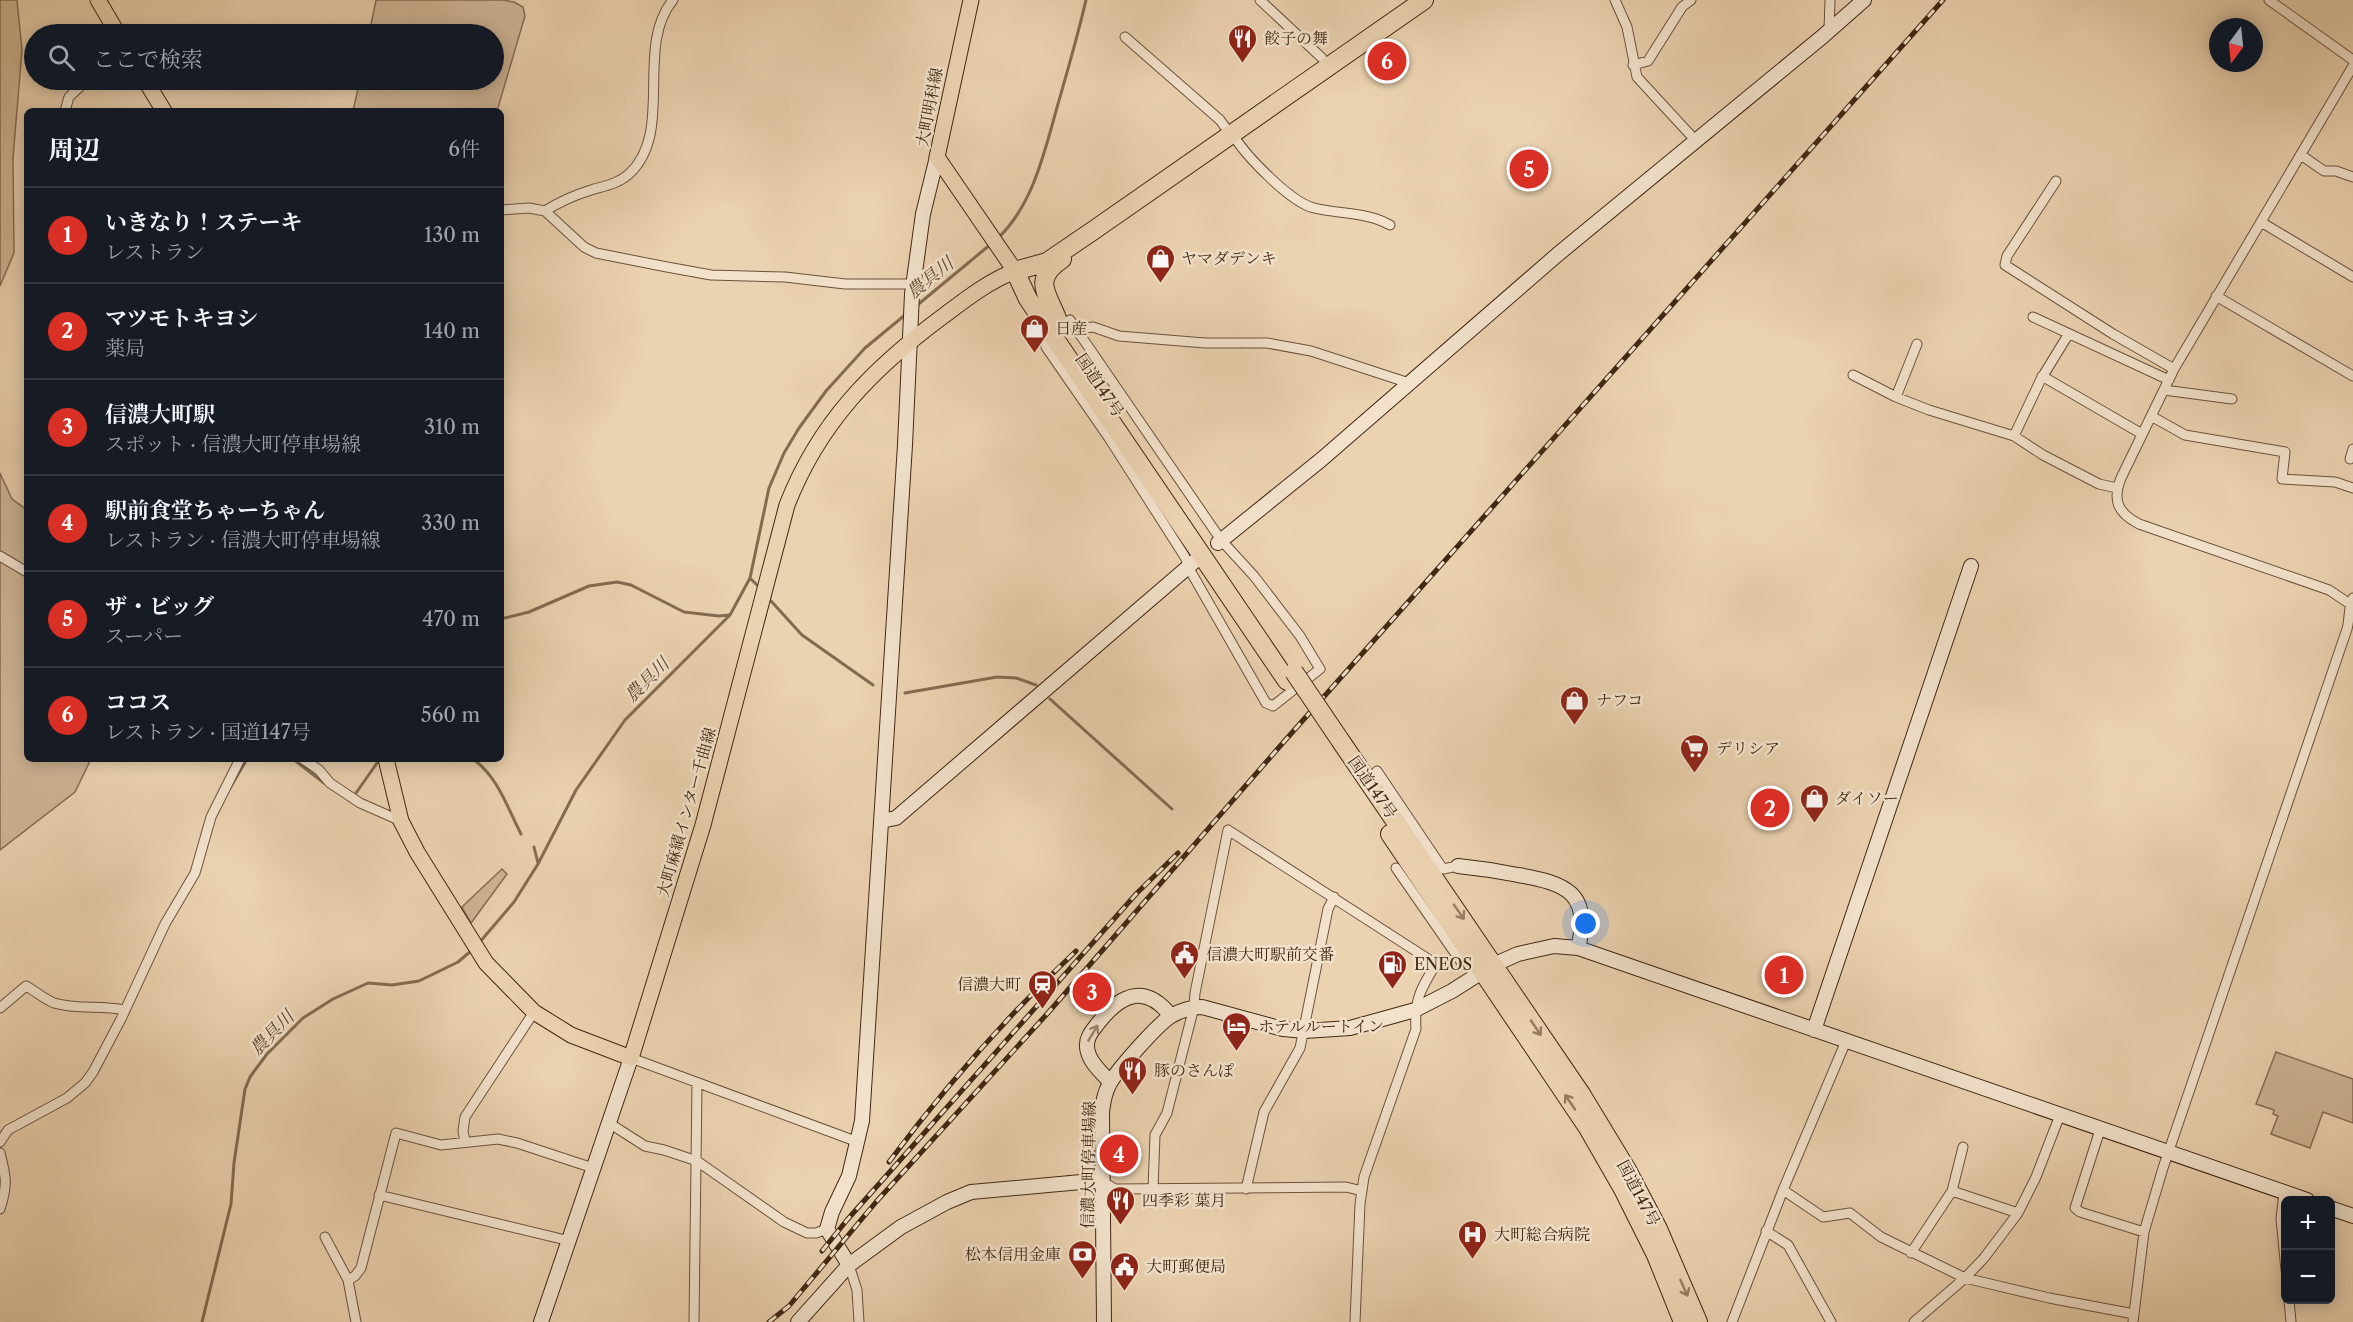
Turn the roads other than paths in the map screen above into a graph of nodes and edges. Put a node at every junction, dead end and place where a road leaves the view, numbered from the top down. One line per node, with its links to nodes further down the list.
1 (99, 0): 12 (main road)
2 (673, 0): 30 (street)
3 (971, 0): 26 (main road, 大町明科線)
4 (1260, 0): 15 (street)
5 (1403, 0): 15 (highway)
6 (1424, 0): 23 (highway)
7 (1615, 0): 17 (street)
8 (1691, 0): 17 (street)
9 (1830, 0): 13 (street)
10 (1864, 0): 13 (street)
11 (2269, 0): 16 (street)
12 (112, 24)
13 (1829, 31): 24 (street)
14 (1125, 37): 23 (street)
15 (1322, 58): 23 (highway)
16 (2353, 60)
17 (1633, 65): 24 (street)
18 (2353, 66): 25 (street)
19 (76, 90): 21 (street)
20 (151, 90): 22 (main road)
21 (66, 108)
22 (162, 108)
23 (1229, 131): 32 (street); 33 (highway); 34 (highway)
24 (1696, 141): 48 (street)
25 (2301, 155): 27 (street); 31 (street)
26 (937, 157): 34 (main road, 大町明科線); 36 (street)
27 (2353, 177)
28 (2056, 181): 43 (street)
29 (504, 210): 30 (street)
30 (544, 211): 36 (street)
31 (2260, 222): 35 (street); 37 (street)
32 (1390, 225)
33 (1094, 230): 34 (highway); 39 (highway)
34 (1015, 271): 39 (highway, 国道147号); 41 (main road, 大町麻績インター千曲線)
35 (2353, 277)
36 (912, 291): 41 (street)
37 (2217, 296): 43 (street); 46 (street)
38 (2034, 317): 40 (street)
39 (1062, 329): 48 (street); 59 (street); 61 (street); 75 (highway, 国道147号)
40 (2068, 335): 45 (street); 47 (street)
41 (909, 337): 70 (street); 85 (main road, 大町麻績インター千曲線)
42 (1917, 344): 50 (street)
43 (2174, 369): 47 (street)
44 (1853, 375): 50 (street)
45 (2042, 376): 53 (street); 54 (street)
46 (2353, 376)
47 (2169, 380): 49 (street)
48 (1408, 383): 59 (street)
49 (2164, 390): 51 (street); 52 (street)
50 (1896, 397): 54 (street)
51 (2232, 399)
52 (2151, 416): 53 (street); 58 (street)
53 (2142, 434): 57 (street)
54 (2014, 436): 57 (street)
55 (2353, 449): 56 (street)
56 (2350, 459)
57 (2117, 488): 64 (street)
58 (2353, 488)
59 (1220, 541): 61 (street)
60 (0, 556): 63 (street)
61 (1192, 564): 70 (street)
62 (1971, 566): 82 (street)
63 (24, 570)
64 (2352, 601): 96 (street)
65 (238, 762): 78 (street)
66 (308, 762): 69 (street)
67 (387, 762): 69 (main road)
68 (1377, 771): 71 (street)
69 (401, 821): 80 (main road)
70 (880, 821): 93 (street)
71 (1458, 866): 74 (street)
72 (1395, 868): 75 (street)
73 (1334, 897): 76 (street); 79 (street); 83 (street)
74 (1578, 948): 75 (street); 82 (street)
75 (1488, 969): 79 (street); 131 (highway, 国道147号, one-way to 75); 132 (highway, 国道147号, one-way to 132)
76 (1194, 1007): 81 (street); 83 (street); 100 (street)
77 (0, 1008): 78 (street)
78 (124, 1010): 92 (street)
79 (1414, 1010): 83 (street); 103 (street)
80 (534, 1012): 85 (main road); 91 (street)
81 (1171, 1016): 86 (street); 86 (street, one-way to 81)
82 (1814, 1030): 84 (street)
83 (1305, 1031): 101 (street)
84 (1846, 1041): 88 (street); 102 (street)
85 (630, 1058): 87 (street); 89 (street)
86 (1110, 1082): 99 (street, 信濃大町停車場線)
87 (697, 1083): 93 (street); 97 (street)
88 (2060, 1115): 90 (street); 110 (street)
89 (609, 1123): 97 (street); 98 (street)
90 (2100, 1130): 96 (street); 114 (street)
91 (465, 1141): 98 (street); 106 (street)
92 (0, 1142)
93 (858, 1142): 112 (street)
94 (1964, 1147): 104 (street)
95 (0, 1153): 108 (street)
96 (2168, 1153): 105 (street); 114 (street)
97 (697, 1161): 112 (street); 126 (street)
98 (593, 1168): 116 (street)
99 (1103, 1182): 100 (street); 119 (street); 129 (street, 信濃大町停車場線)
100 (1152, 1189): 101 (street)
101 (1246, 1189): 103 (street)
102 (1783, 1190): 113 (street); 118 (street)
103 (1362, 1191): 130 (street)
104 (1952, 1191): 110 (street); 118 (street)
105 (2284, 1193): 107 (street); 117 (street)
106 (379, 1195): 116 (street); 121 (street)
107 (2294, 1196)
108 (0, 1209)
109 (2335, 1209): 111 (street)
110 (2018, 1213): 120 (street)
111 (2353, 1216)
112 (827, 1228): 119 (street)
113 (1766, 1231): 133 (street); 134 (street)
114 (2144, 1232): 123 (street)
115 (325, 1238): 121 (street)
116 (570, 1241): 125 (street)
117 (2284, 1250)
118 (1911, 1253): 120 (street)
119 (849, 1265): 127 (street); 128 (street)
120 (1965, 1278): 123 (street); 135 (street)
121 (348, 1280): 124 (street)
122 (2289, 1304): 136 (street)
123 (2134, 1318)
124 (356, 1322)
125 (541, 1322)
126 (694, 1322)
127 (798, 1322)
128 (859, 1322)
129 (1104, 1322)
130 (1355, 1322)
131 (1683, 1322)
132 (1698, 1322)
133 (1732, 1322)
134 (1831, 1322)
135 (1914, 1322)
136 (2291, 1322)

